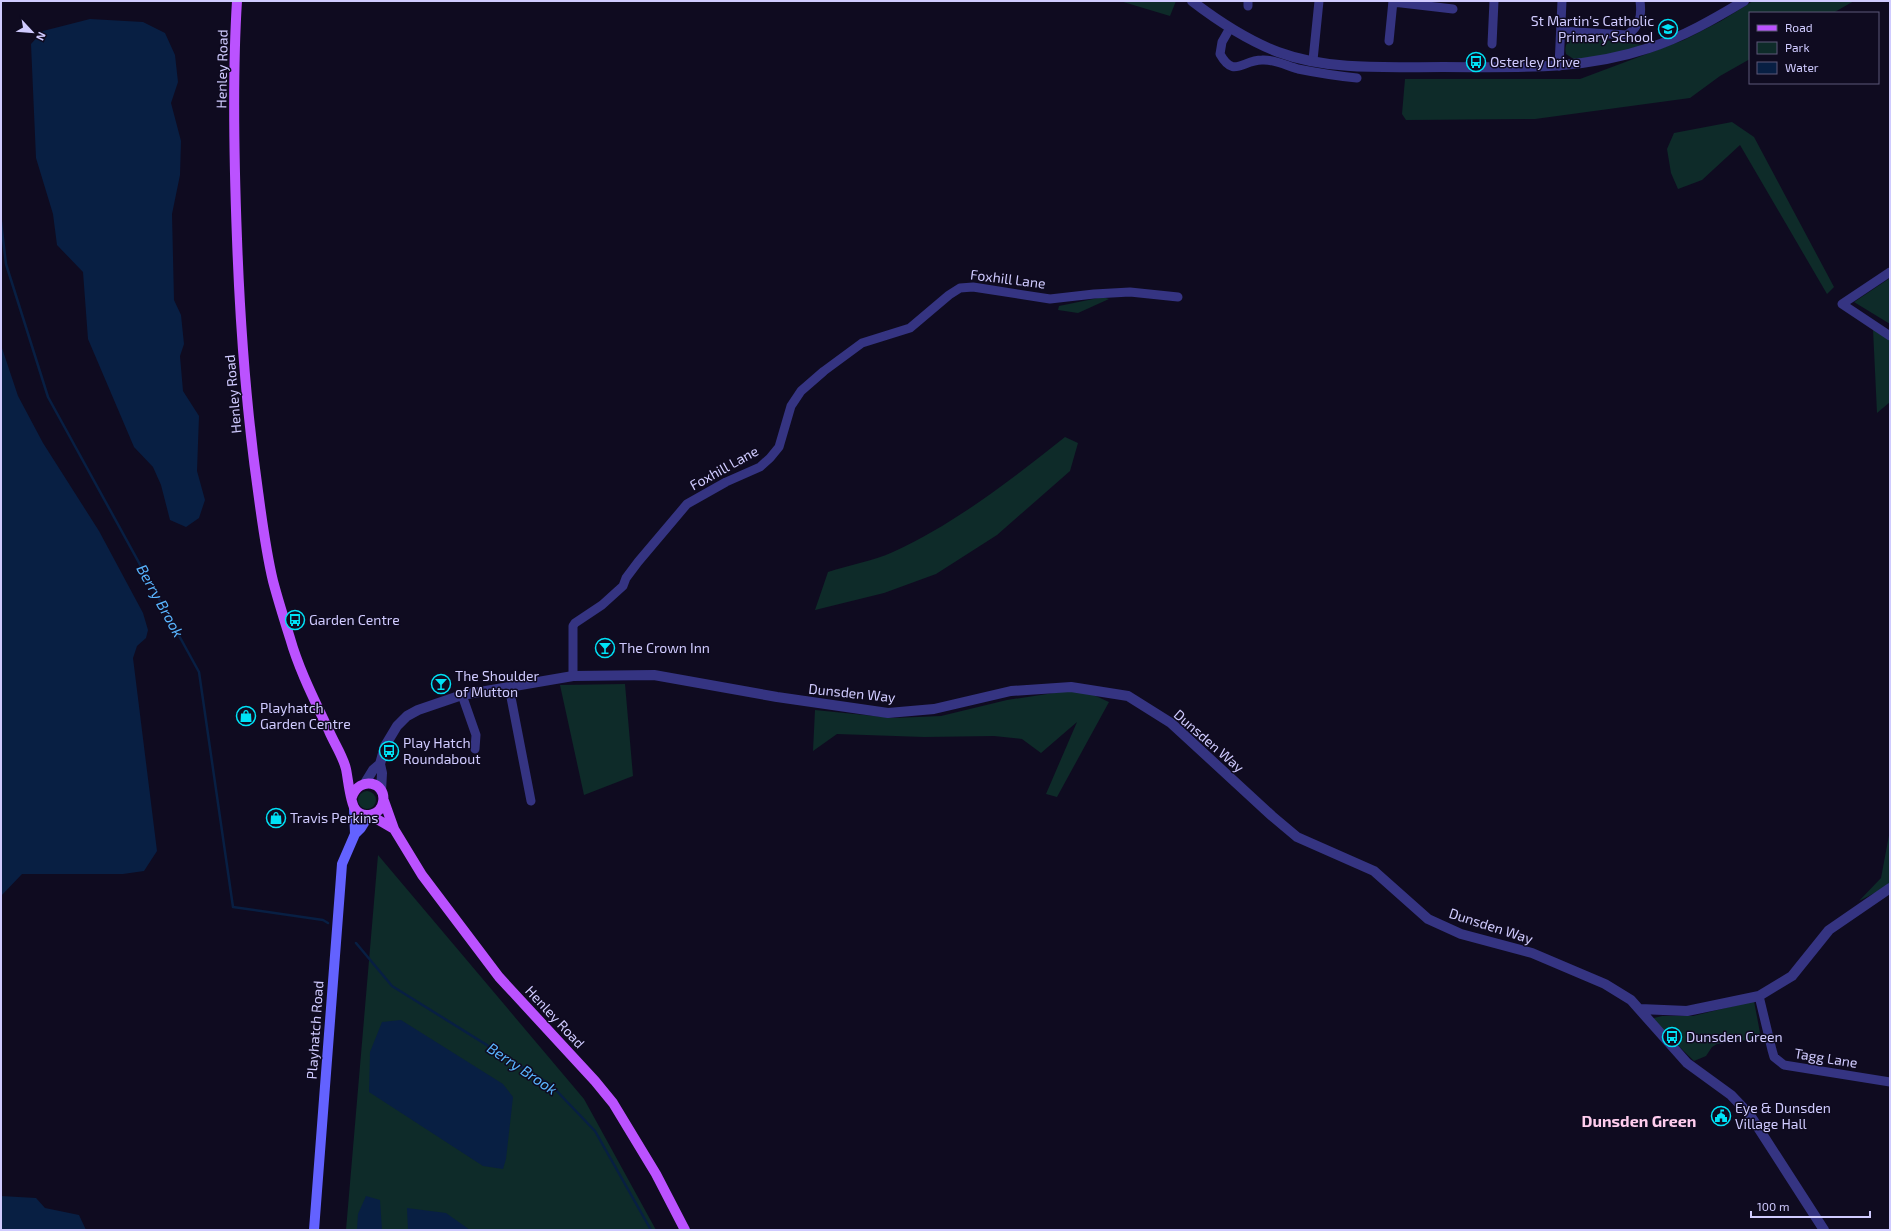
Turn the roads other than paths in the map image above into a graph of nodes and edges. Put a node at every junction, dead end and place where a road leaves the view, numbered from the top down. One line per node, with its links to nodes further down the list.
1 (237, 1): 25 (main road, Henley Road)
2 (1192, 1): 10 (street)
3 (1319, 1): 14 (street)
4 (1393, 1): 9 (street); 12 (street)
5 (1494, 1): 13 (street)
6 (1562, 1): 11 (street)
7 (1640, 1): 11 (street)
8 (1744, 1): 15 (street)
9 (1446, 18)
10 (1230, 28): 14 (street); 16 (street)
11 (1561, 31): 15 (street)
12 (1389, 41)
13 (1492, 44)
14 (1313, 60): 15 (street)
15 (1559, 66)
16 (1352, 79)
17 (1890, 272): 19 (street)
18 (1178, 297): 20 (street, Foxhill Lane)
19 (1890, 336)
20 (573, 676): 21 (street, Dunsden Way); 36 (street, Dunsden Way)
21 (509, 687): 22 (street, Dunsden Way); 29 (street)
22 (462, 695): 23 (street); 24 (street, Dunsden Way)
23 (476, 749)
24 (380, 764): 26 (street, Dunsden Way); 27 (street, Dunsden Way)
25 (346, 768): 26 (main road, Henley Road); 28 (main road, Henley Road)
26 (364, 784): 27 (main road); 28 (main road)
27 (383, 796): 31 (main road); 32 (main road, Henley Road)
28 (352, 797): 30 (main road)
29 (531, 802)
30 (354, 808): 31 (main road); 33 (main road, Playhatch Road)
31 (370, 815): 32 (main road, Henley Road); 33 (main road, Playhatch Road)
32 (394, 829): 39 (main road, Henley Road)
33 (355, 834): 38 (main road, Playhatch Road)
34 (1890, 888): 35 (street)
35 (1759, 996): 36 (street); 37 (street, Tagg Lane)
36 (1640, 1009): 40 (street, Dunsden Way)
37 (1890, 1082)
38 (314, 1230)
39 (685, 1230)
40 (1824, 1230)

